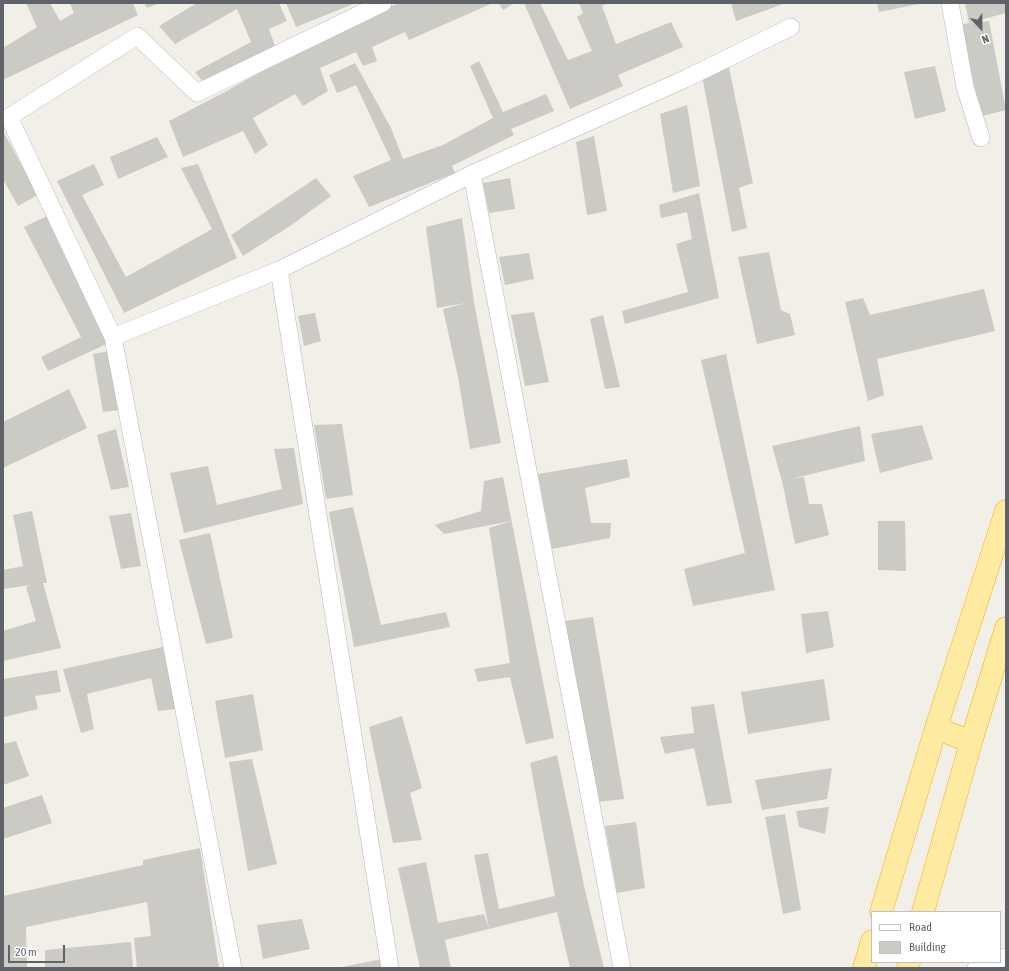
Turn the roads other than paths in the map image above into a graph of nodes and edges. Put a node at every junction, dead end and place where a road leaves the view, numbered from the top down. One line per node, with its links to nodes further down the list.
1 (383, 3): 7 (street)
2 (950, 3): 4 (street)
3 (791, 27): 5 (street)
4 (981, 138)
5 (472, 174): 6 (street); 18 (street)
6 (279, 270): 7 (street); 17 (street)
7 (114, 337): 16 (street)
8 (1006, 511): 10 (highway)
9 (1006, 628): 11 (highway)
10 (936, 728): 11 (highway); 12 (highway)
11 (971, 742): 13 (highway)
12 (881, 911)
13 (923, 911)
14 (871, 944): 19 (highway)
15 (989, 963): 20 (street)
16 (233, 968)
17 (390, 968)
18 (622, 968)
19 (864, 968)
20 (976, 968)

